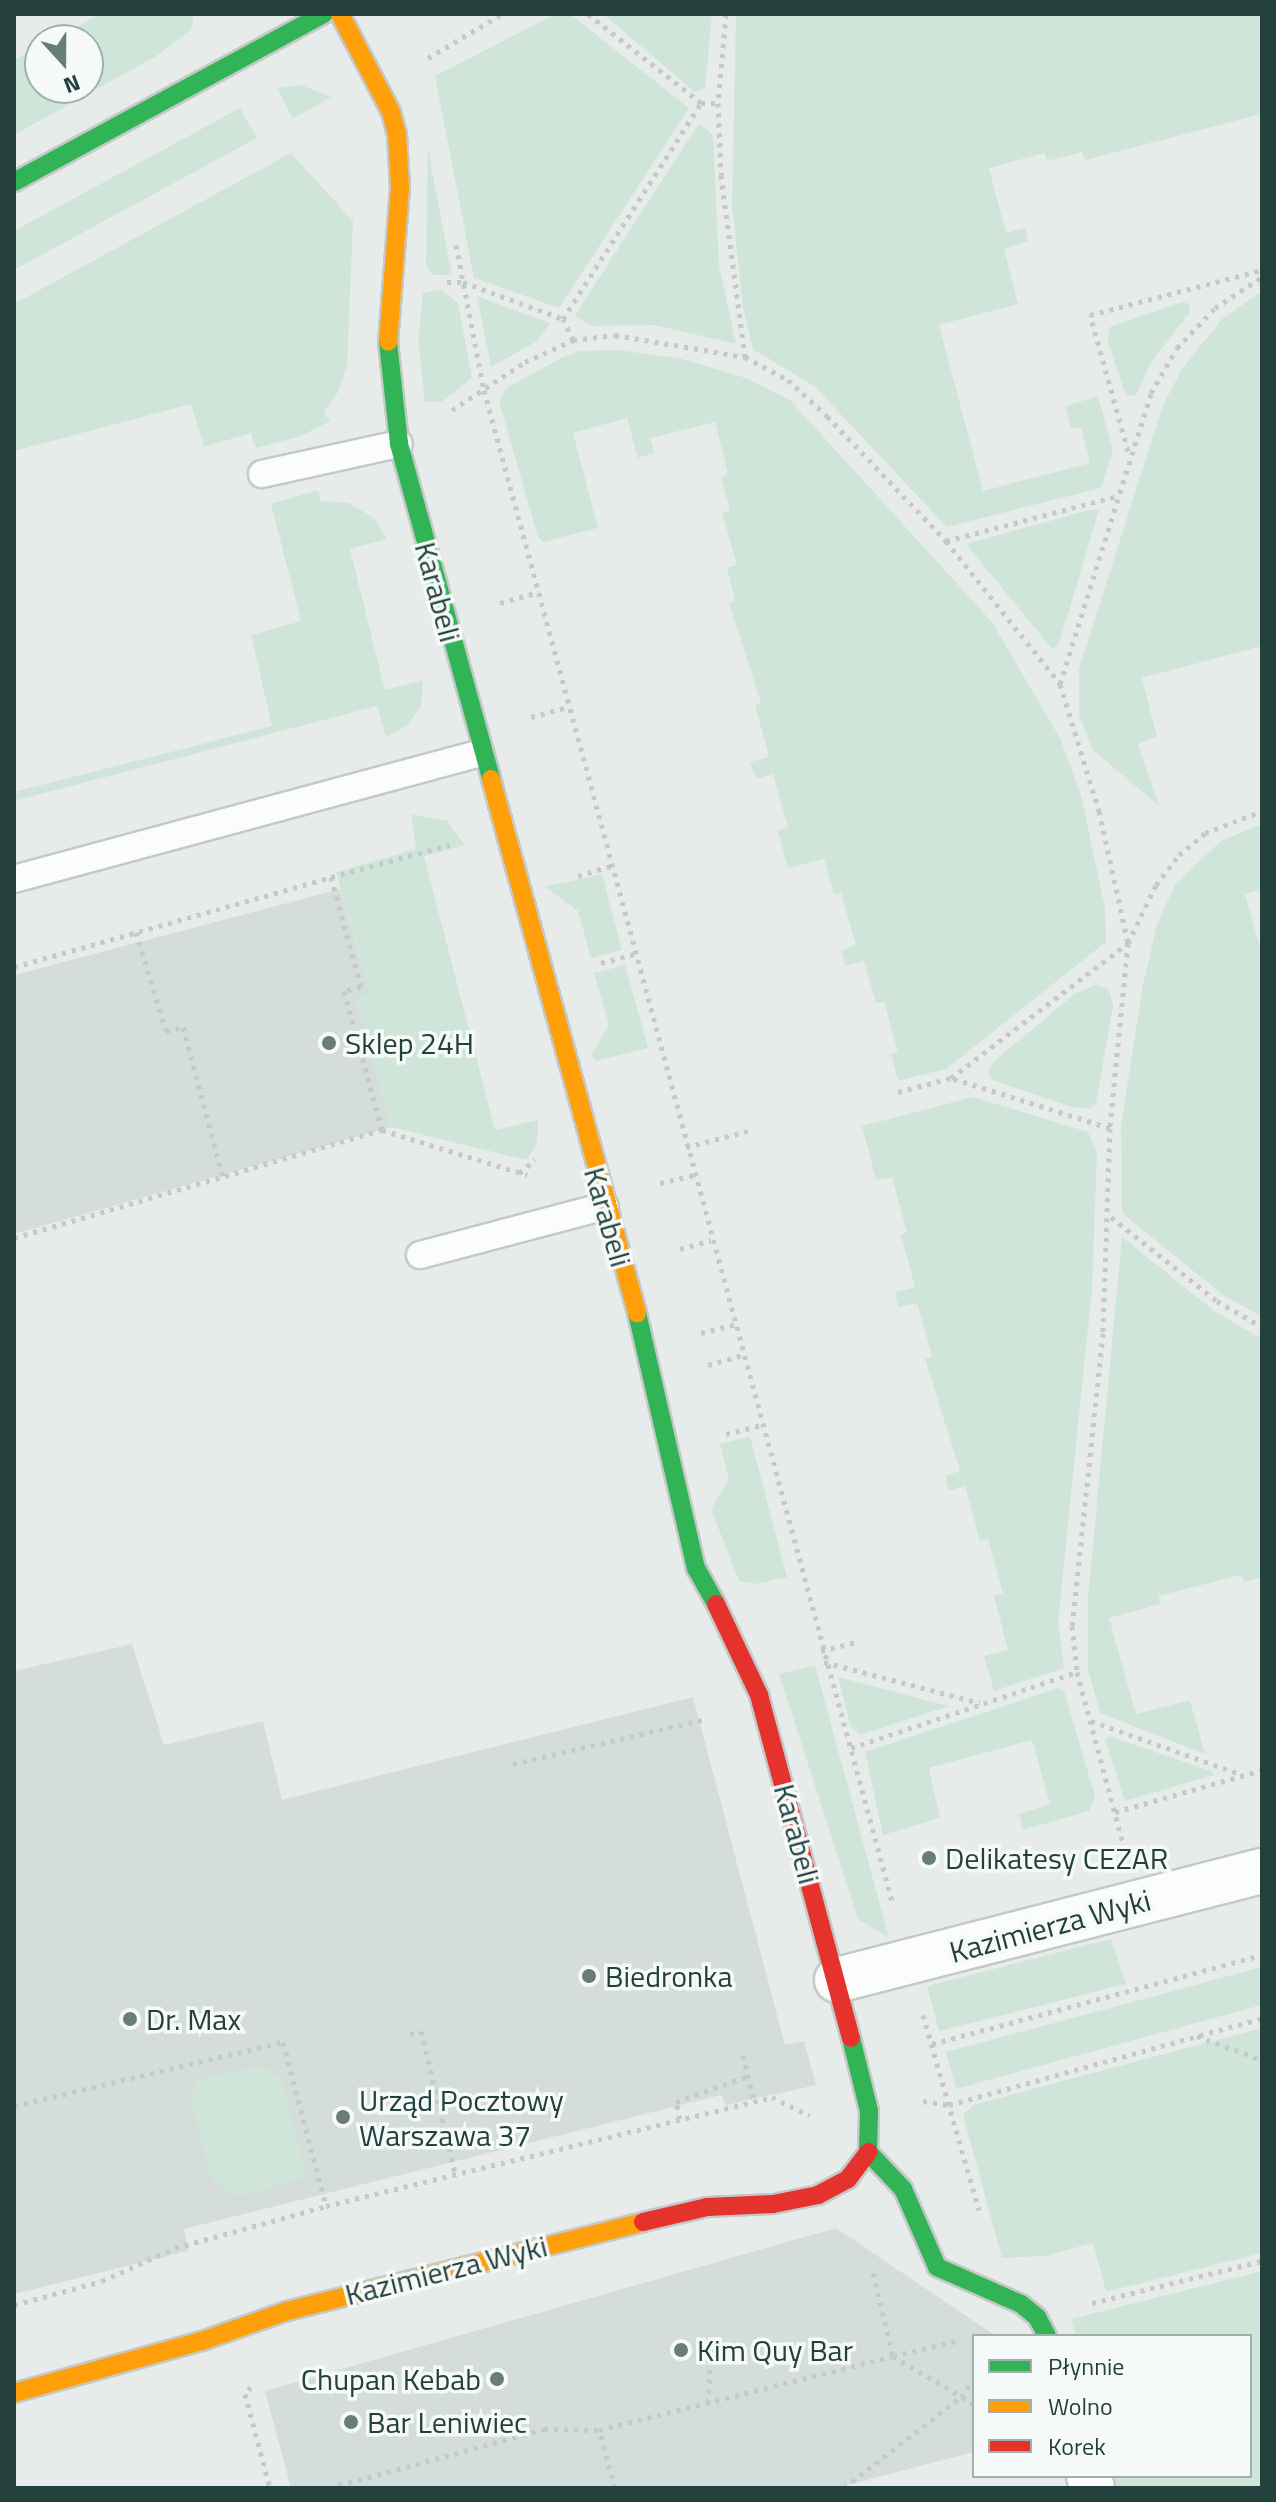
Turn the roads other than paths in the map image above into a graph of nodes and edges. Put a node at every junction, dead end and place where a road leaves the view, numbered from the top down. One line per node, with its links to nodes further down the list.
1 (324, 14): 3 (street)
2 (340, 14): 4 (street, Karabeli)
3 (14, 182)
4 (399, 444): 5 (lane); 6 (street, Karabeli)
5 (262, 474)
6 (480, 753): 7 (lane); 8 (street, Karabeli)
7 (14, 879)
8 (605, 1206): 9 (lane); 11 (street, Karabeli)
9 (420, 1255)
10 (1262, 1871): 11 (street, Kazimierza Wyki)
11 (837, 1980): 12 (street, Karabeli)
12 (868, 2152): 13 (street); 14 (street, Kazimierza Wyki)
13 (1046, 2334)
14 (14, 2393)

